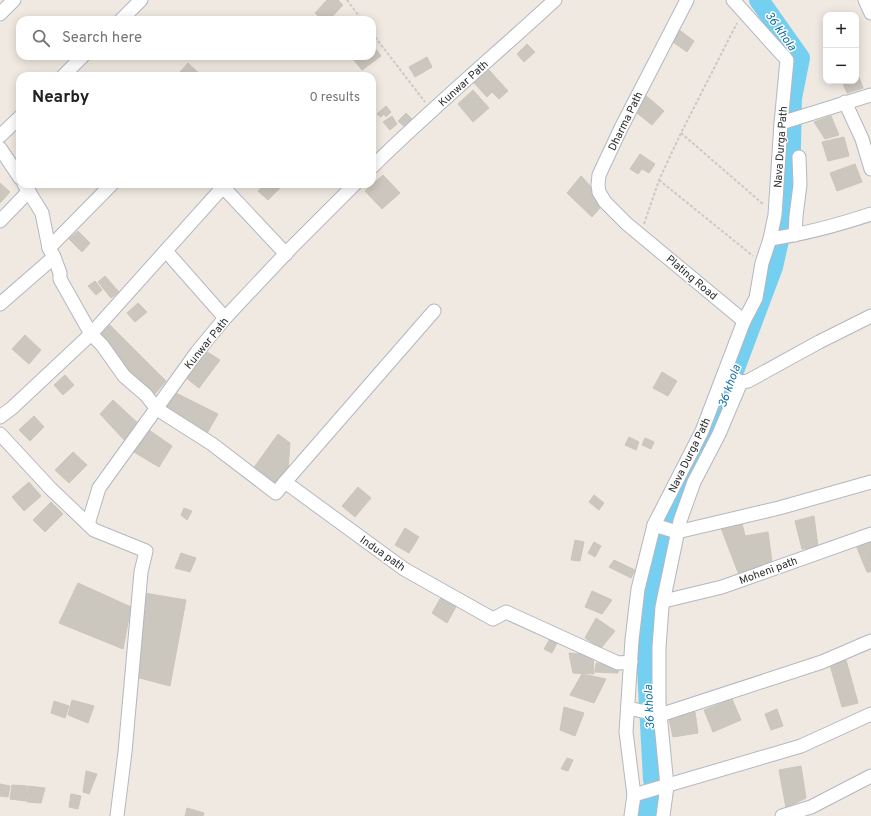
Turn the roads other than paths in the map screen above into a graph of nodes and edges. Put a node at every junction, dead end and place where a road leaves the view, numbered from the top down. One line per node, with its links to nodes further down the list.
1 (14, 0): 8 (street)
2 (141, 0): 9 (street)
3 (555, 0): 19 (street, Kunwar Path)
4 (687, 0): 29 (street, Dharma Path)
5 (733, 0): 15 (street, Nava Durga Path)
6 (865, 0): 7 (street)
7 (871, 13)
8 (0, 14)
9 (124, 16)
10 (79, 60): 11 (street)
11 (67, 72)
12 (871, 95): 13 (street)
13 (845, 102): 15 (street); 20 (street)
14 (16, 121): 16 (street)
15 (781, 123): 31 (street, Nava Durga Path)
16 (0, 136)
17 (0, 148): 21 (street)
18 (798, 157): 30 (street)
19 (376, 163)
20 (871, 169)
21 (16, 172)
22 (26, 188): 28 (street); 33 (street)
23 (109, 188): 33 (street)
24 (221, 188): 32 (street)
25 (223, 188): 34 (street)
26 (351, 188): 34 (street, Kunwar Path)
27 (871, 214): 30 (street)
28 (0, 221)
29 (640, 234): 39 (street, Plating Road)
30 (795, 235): 31 (street)
31 (770, 239): 39 (street, Nava Durga Path)
32 (166, 251): 38 (street); 40 (street)
33 (52, 253): 35 (street); 40 (street)
34 (286, 254): 38 (street, Kunwar Path)
35 (0, 304)
36 (434, 311): 46 (street)
37 (871, 316): 42 (street)
38 (225, 318): 43 (street, Kunwar Path)
39 (744, 321): 41 (street, Nava Durga Path)
40 (91, 334): 43 (street); 44 (street)
41 (724, 374): 42 (street); 49 (street, Nava Durga Path)
42 (741, 382): 50 (street)
43 (157, 409): 46 (street); 48 (street, Kunwar Path)
44 (0, 417)
45 (0, 434): 48 (street)
46 (285, 482): 54 (street, Indua path)
47 (871, 482): 50 (street)
48 (88, 524): 61 (street)
49 (654, 525): 50 (street); 54 (street, Nava Durga Path)
50 (677, 532): 52 (street)
51 (871, 534): 52 (street, Moheni path)
52 (664, 601): 57 (street)
53 (871, 642): 57 (street)
54 (631, 662): 55 (street, Nava Durga Path)
55 (628, 708): 57 (street); 60 (street, Nava Durga Path)
56 (871, 714): 59 (street)
57 (660, 715): 59 (street)
58 (871, 776): 64 (street)
59 (666, 786): 60 (street); 63 (street)
60 (634, 795): 62 (street, Nava Durga Path)
61 (117, 816)
62 (631, 816)
63 (663, 816)
64 (782, 816)

